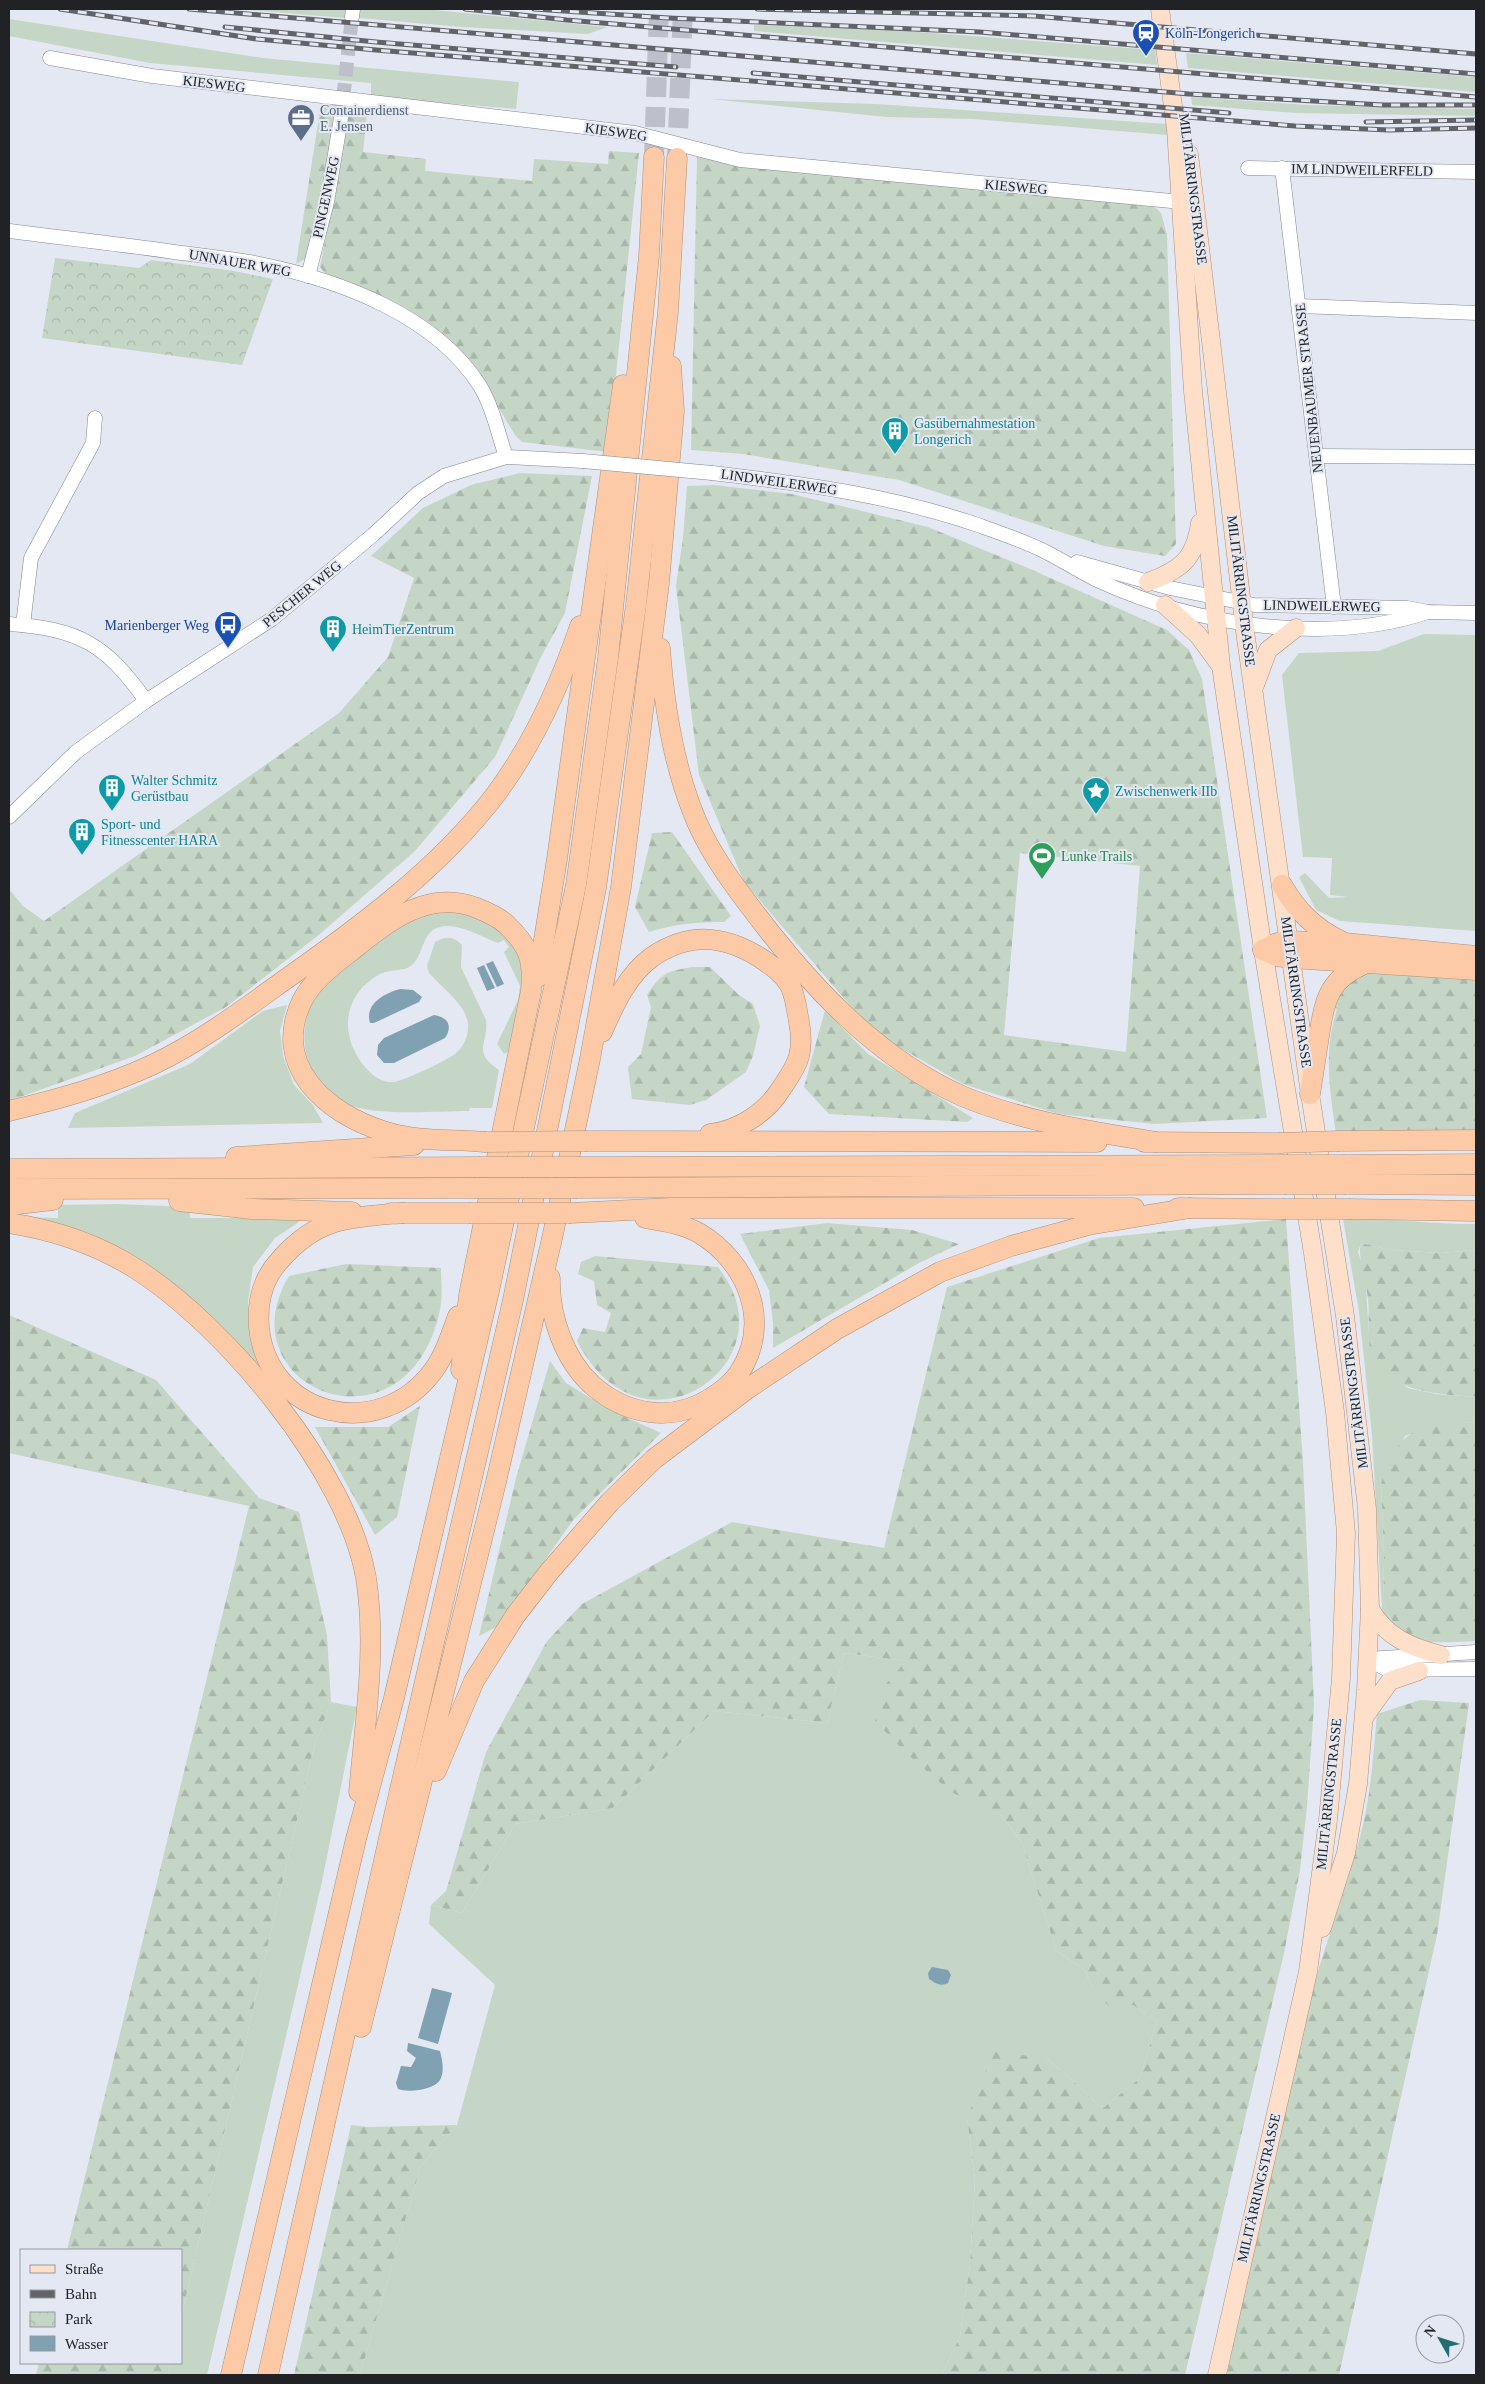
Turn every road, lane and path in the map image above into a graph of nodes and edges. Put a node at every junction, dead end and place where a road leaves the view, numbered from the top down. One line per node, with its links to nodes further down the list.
1 (1160, 9): 10 (main road, MILITÄRRINGSTRASSE)
2 (1171, 9): 27 (main road, MILITÄRRINGSTRASSE)
3 (50, 58): 10 (street, KIESWEG)
4 (341, 118): 13 (street, PINGENWEG)
5 (654, 157): 12 (highway)
6 (677, 158): 15 (highway)
7 (1248, 168): 8 (street, IM LINDWEILERFELD)
8 (1282, 168): 9 (street, IM LINDWEILERFELD); 14 (street, NEUENBAUMER STRASSE)
9 (1476, 172)
10 (1182, 202): 21 (main road, MILITÄRRINGSTRASSE)
11 (9, 232): 13 (street, UNNAUER WEG)
12 (649, 256): 22 (highway); 71 (highway)
13 (308, 276): 19 (street, UNNAUER WEG)
14 (1300, 306): 16 (street); 18 (street, NEUENBAUMER STRASSE)
15 (668, 312): 25 (highway); 84 (highway)
16 (1476, 313)
17 (95, 418): 35 (street)
18 (1317, 456): 20 (street); 29 (street, NEUENBAUMER STRASSE)
19 (506, 457): 23 (street, LINDWEILERWEG, bridge); 39 (street, PESCHER WEG)
20 (1476, 458)
21 (1203, 505): 24 (main road); 26 (main road, MILITÄRRINGSTRASSE)
22 (601, 537): 50 (highway); 51 (highway)
23 (1043, 551): 24 (street, LINDWEILERWEG); 28 (street, LINDWEILERWEG)
24 (1148, 582): 26 (street, LINDWEILERWEG)
25 (660, 583): 48 (highway); 55 (highway)
26 (1213, 597): 27 (street, LINDWEILERWEG); 32 (main road, MILITÄRRINGSTRASSE)
27 (1242, 603): 29 (street, LINDWEILERWEG); 33 (main road, MILITÄRRINGSTRASSE)
28 (1165, 605): 32 (street, LINDWEILERWEG); 37 (main road)
29 (1334, 607): 30 (street, LINDWEILERWEG)
30 (1428, 612): 31 (street, LINDWEILERWEG); 36 (street, LINDWEILERWEG)
31 (1476, 613)
32 (1216, 618): 33 (street, LINDWEILERWEG); 37 (main road, MILITÄRRINGSTRASSE)
33 (1244, 623): 36 (street, LINDWEILERWEG); 38 (main road, MILITÄRRINGSTRASSE)
34 (9, 624): 35 (street)
35 (23, 625): 39 (street)
36 (1296, 628): 38 (main road)
37 (1221, 666): 43 (main road, MILITÄRRINGSTRASSE)
38 (1254, 690): 41 (main road, MILITÄRRINGSTRASSE)
39 (146, 701): 40 (street, PESCHER WEG)
40 (9, 817)
41 (1282, 885): 42 (highway); 44 (main road, MILITÄRRINGSTRASSE)
42 (1345, 943): 44 (highway); 45 (highway)
43 (1263, 950): 44 (highway); 73 (main road, MILITÄRRINGSTRASSE)
44 (1290, 950): 46 (highway); 49 (main road, MILITÄRRINGSTRASSE)
45 (1476, 956)
46 (1367, 963): 47 (highway); 49 (highway)
47 (1476, 970)
48 (590, 1059): 54 (highway); 70 (highway)
49 (1310, 1094): 72 (main road, MILITÄRRINGSTRASSE)
50 (9, 1111)
51 (505, 1120): 53 (highway); 69 (highway)
52 (1476, 1140): 55 (highway, bridge)
53 (484, 1142): 54 (highway, bridge); 57 (highway)
54 (655, 1142): 55 (highway)
55 (1156, 1142)
56 (1476, 1164): 60 (highway)
57 (135, 1168): 58 (highway); 59 (highway, bridge)
58 (9, 1169)
59 (1283, 1174): 60 (highway, bridge); 62 (highway, bridge)
60 (1346, 1175): 61 (highway)
61 (1476, 1185)
62 (9, 1189)
63 (9, 1206): 67 (highway)
64 (1190, 1208): 65 (highway, bridge); 66 (highway); 82 (highway)
65 (1476, 1211)
66 (613, 1212): 67 (highway, bridge); 70 (highway)
67 (404, 1213): 69 (highway)
68 (9, 1223): 81 (highway)
69 (483, 1230): 71 (highway)
70 (553, 1234): 82 (highway)
71 (450, 1456): 81 (highway)
72 (1370, 1609): 75 (main road); 76 (main road, MILITÄRRINGSTRASSE)
73 (1344, 1621): 76 (main road); 78 (main road, MILITÄRRINGSTRASSE)
74 (1476, 1652): 75 (street)
75 (1441, 1655): 76 (street)
76 (1368, 1659): 78 (main road); 79 (street); 80 (main road, MILITÄRRINGSTRASSE)
77 (1476, 1670): 79 (street)
78 (1341, 1671): 83 (main road, MILITÄRRINGSTRASSE)
79 (1419, 1671): 80 (main road)
80 (1364, 1718): 83 (main road, MILITÄRRINGSTRASSE)
81 (356, 1839): 85 (highway)
82 (401, 1869): 84 (highway)
83 (1308, 1972): 87 (main road, MILITÄRRINGSTRASSE)
84 (302, 2234): 86 (highway)
85 (231, 2375)
86 (268, 2375)
87 (1217, 2375)

